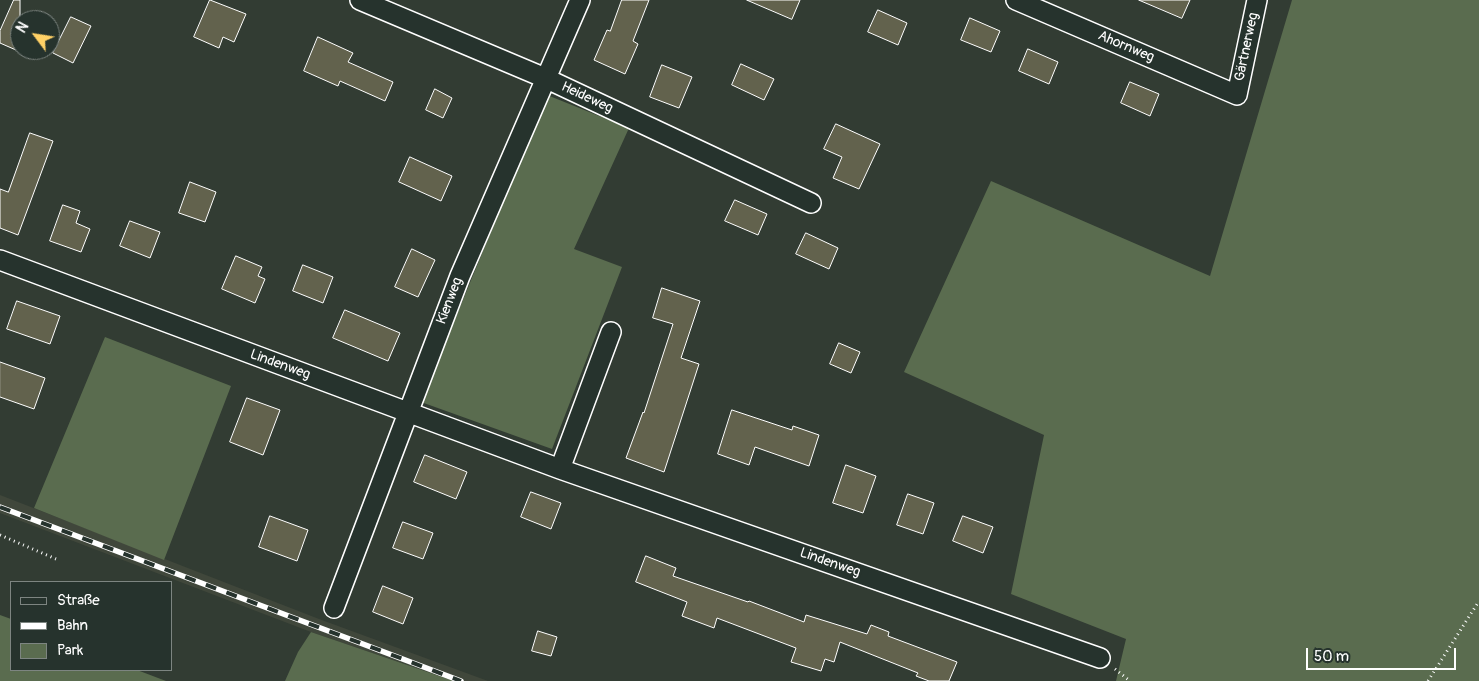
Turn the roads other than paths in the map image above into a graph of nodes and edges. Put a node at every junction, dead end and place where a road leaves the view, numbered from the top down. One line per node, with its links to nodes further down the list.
1 (360, 0): 5 (street, Heideweg)
2 (580, 0): 5 (street, Kienweg)
3 (1016, 0): 6 (street, Ahornweg)
4 (1257, 0): 6 (street, Gärtnerweg)
5 (545, 78): 7 (street, Heideweg); 10 (street, Kienweg)
6 (1236, 95)
7 (811, 203)
8 (0, 260): 10 (street, Lindenweg)
9 (612, 332): 11 (street)
10 (408, 412): 11 (street, Lindenweg); 12 (street, Kienweg)
11 (560, 469): 13 (street, Lindenweg)
12 (334, 608)
13 (1100, 658)

